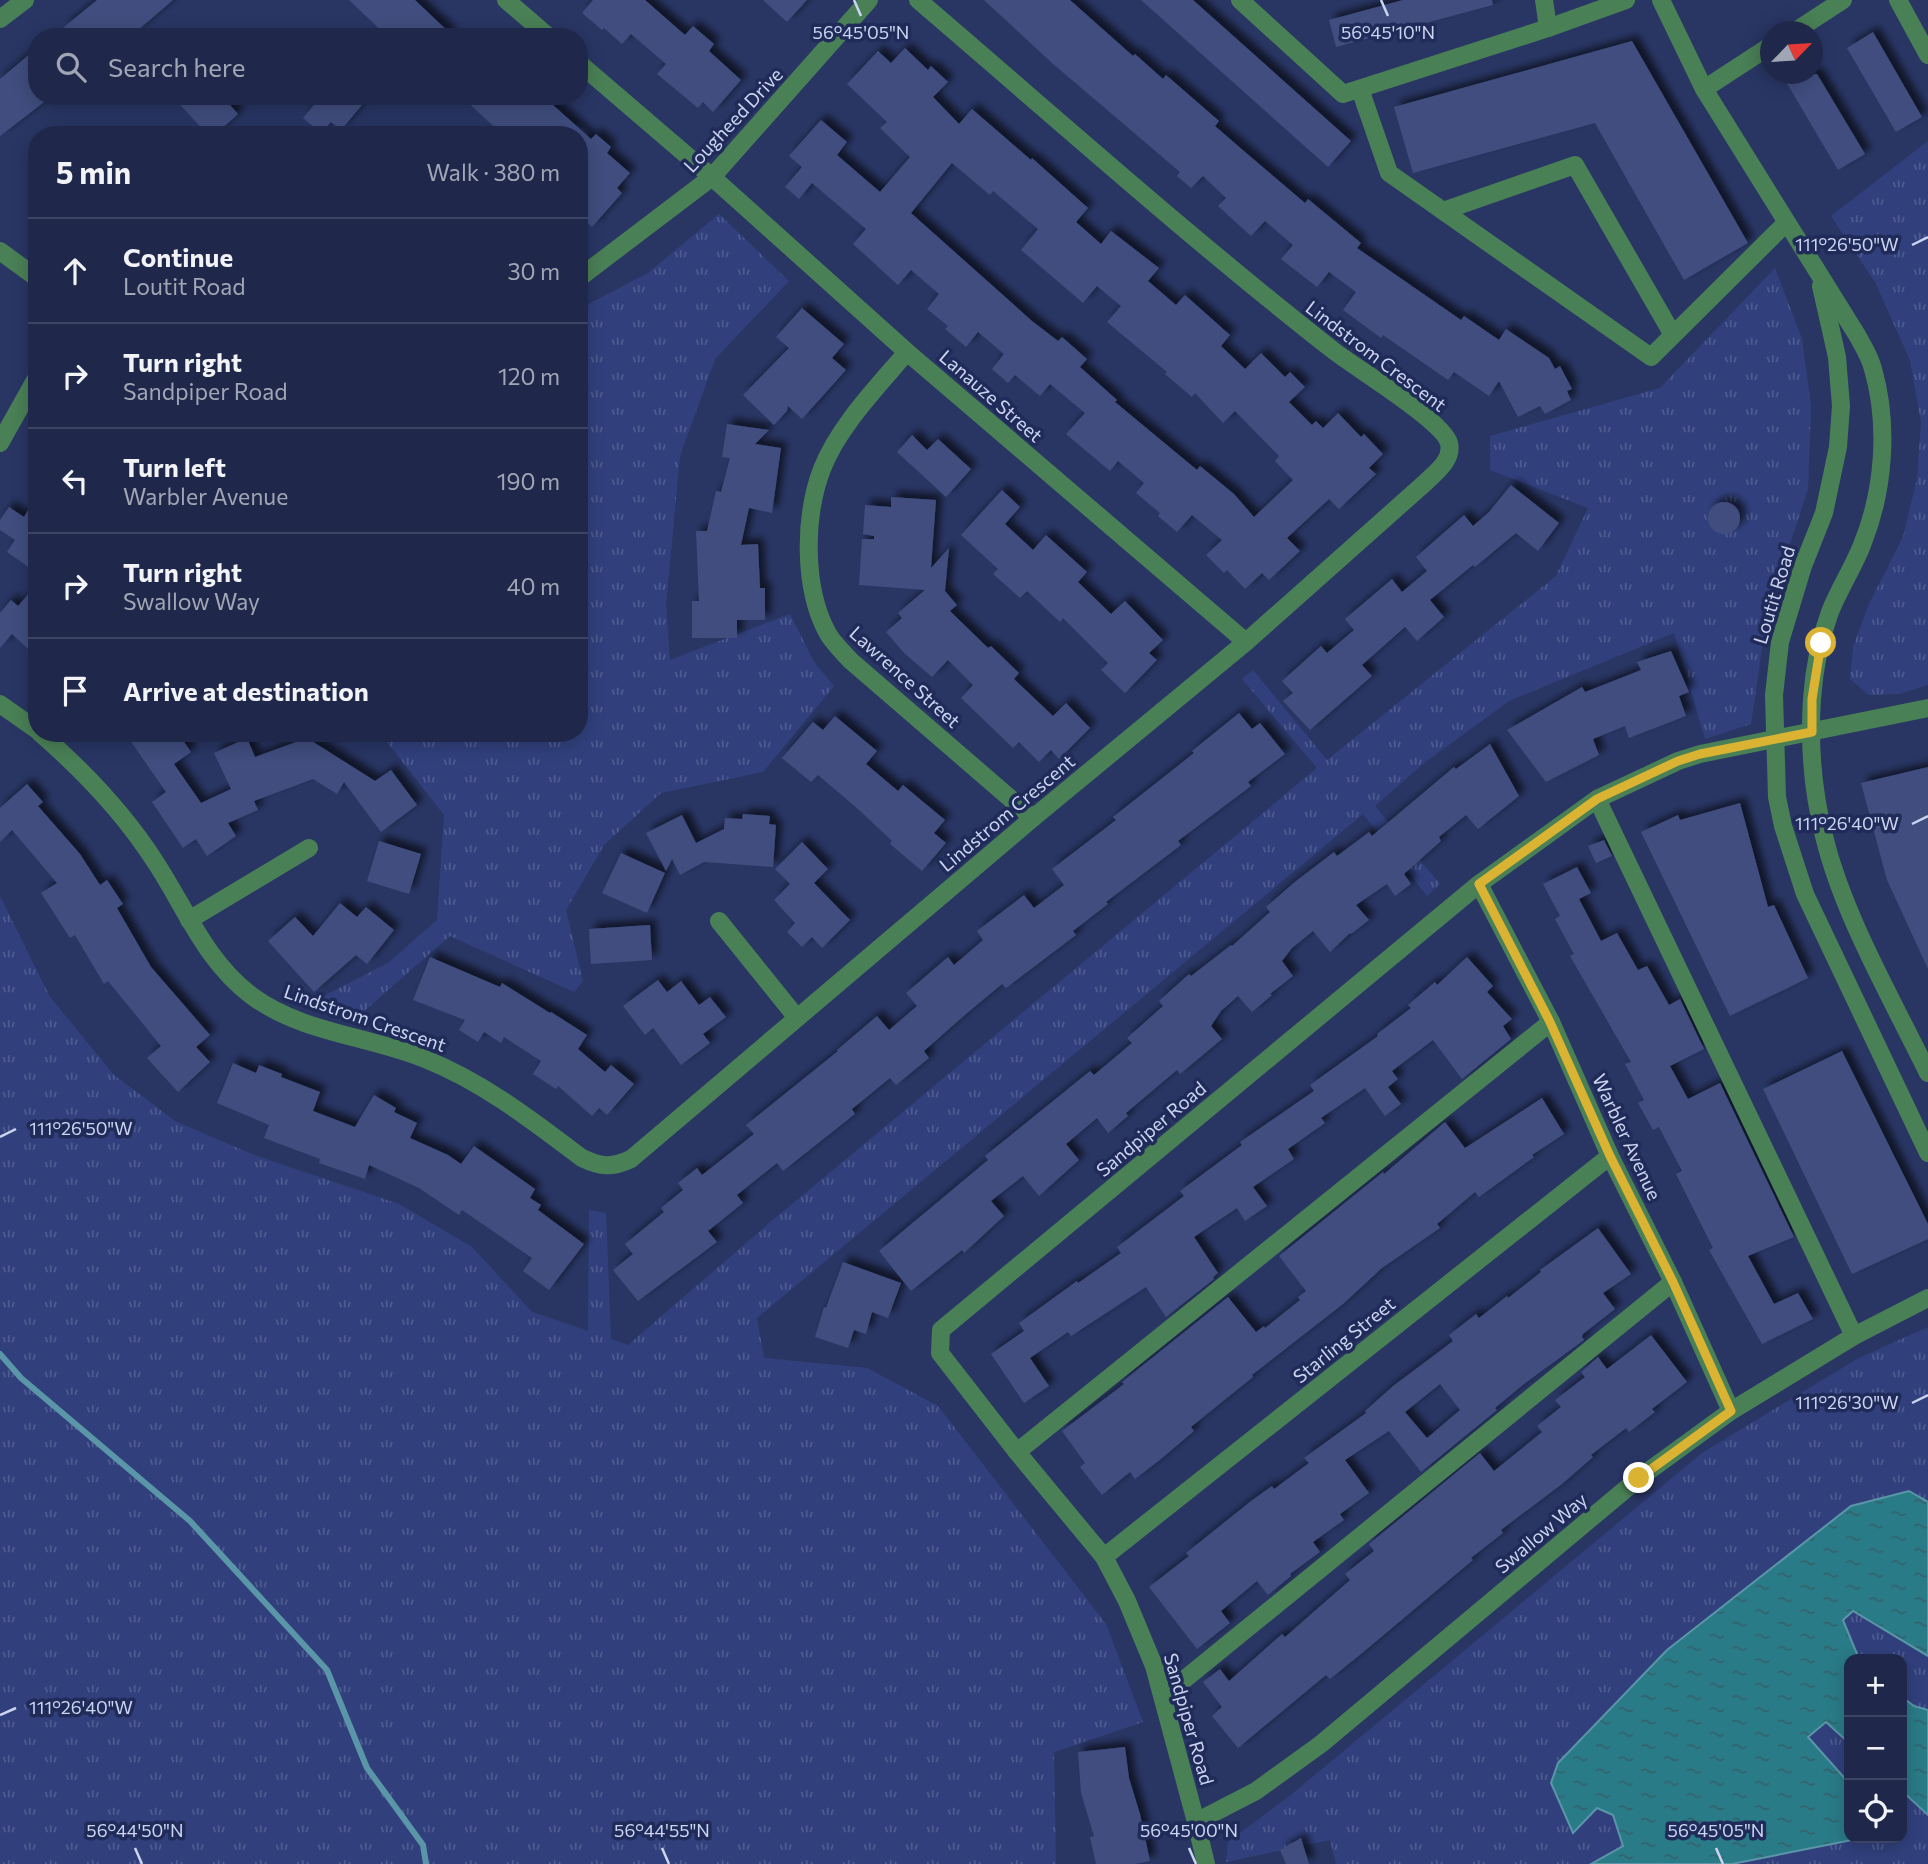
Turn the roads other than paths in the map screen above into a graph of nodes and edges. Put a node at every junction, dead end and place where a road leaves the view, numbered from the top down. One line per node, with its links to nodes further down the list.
1 (25, 0): 11 (street)
2 (506, 0): 13 (street)
3 (869, 0): 20 (street, Lougheed Drive)
4 (918, 0): 31 (street, Lindstrom Crescent)
5 (1240, 0): 19 (street)
6 (1544, 0): 14 (street)
7 (1626, 0): 14 (street)
8 (1661, 0): 18 (street, Loutit Road)
9 (1843, 0): 12 (street)
10 (1898, 0): 16 (street)
11 (0, 19)
12 (1811, 21)
13 (539, 28)
14 (1548, 28): 19 (street)
15 (1760, 53): 18 (street)
16 (1928, 54)
17 (588, 71): 20 (street, Lanauze Street)
18 (1704, 89): 22 (street, Loutit Road)
19 (1352, 92): 21 (street)
20 (712, 177): 25 (street, Lougheed Drive); 28 (street, Lanauze Street)
21 (1443, 211): 27 (street); 27 (street)
22 (1786, 223): 26 (street, Loutit Road); 27 (street)
23 (0, 251): 24 (street)
24 (28, 271)
25 (588, 271)
26 (1818, 275): 35 (street, Loutit Road); 36 (street, Loutit Road)
27 (1673, 335)
28 (907, 352): 31 (street, Lanauze Street); 39 (street, Lawrence Street)
29 (28, 393): 30 (street)
30 (0, 443)
31 (1246, 642): 39 (street, Lindstrom Crescent)
32 (0, 704): 34 (street, Lindstrom Crescent)
33 (1928, 708): 35 (street, Sandpiper Road)
34 (28, 724)
35 (1812, 732): 36 (street, Sandpiper Road); 46 (street, Loutit Road)
36 (1774, 739): 38 (street, Sandpiper Road); 47 (street, Loutit Road)
37 (51, 742): 42 (street, Lindstrom Crescent)
38 (1597, 799): 41 (street, Sandpiper Road); 51 (street)
39 (1032, 818): 44 (street, Lindstrom Crescent)
40 (309, 848): 42 (street)
41 (1479, 884): 45 (street, Warbler Avenue); 53 (street, Sandpiper Road)
42 (189, 920): 44 (street, Lindstrom Crescent)
43 (719, 921): 44 (street)
44 (797, 1018)
45 (1550, 1022): 48 (street, Warbler Avenue); 53 (street)
46 (1928, 1073)
47 (1928, 1153)
48 (1610, 1156): 49 (street, Warbler Avenue); 54 (street, Starling Street)
49 (1673, 1282): 52 (street, Warbler Avenue); 55 (street)
50 (1928, 1298): 51 (street, Swallow Way)
51 (1854, 1336): 52 (street, Swallow Way)
52 (1731, 1411): 56 (street, Swallow Way)
53 (1017, 1452): 54 (street, Sandpiper Road)
54 (1104, 1557): 55 (street, Sandpiper Road)
55 (1164, 1696): 56 (street, Sandpiper Road)
56 (1196, 1822): 57 (street, Sandpiper Road)
57 (1206, 1864)

